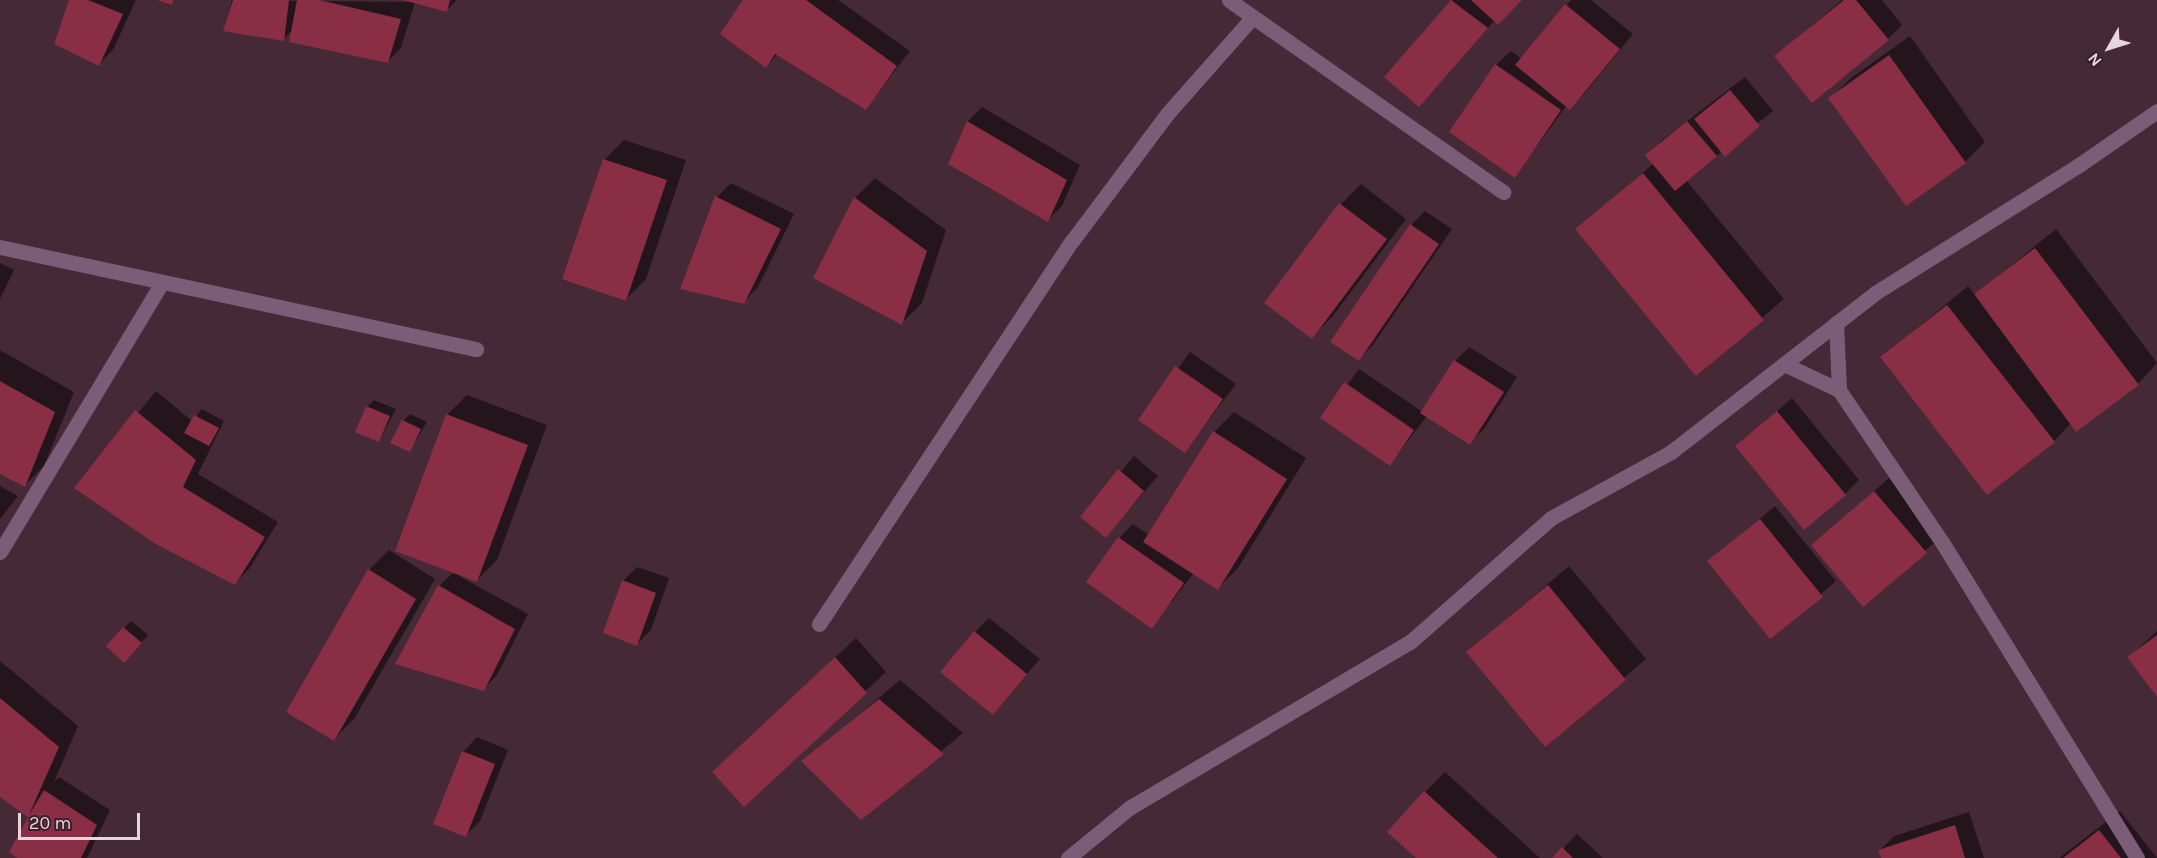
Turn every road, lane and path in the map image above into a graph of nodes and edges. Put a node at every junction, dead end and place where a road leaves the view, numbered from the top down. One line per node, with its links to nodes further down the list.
1 (1229, 0): 2 (street)
2 (1252, 18): 4 (street); 12 (street)
3 (2157, 111): 7 (street)
4 (1503, 192)
5 (0, 247): 6 (street)
6 (162, 282): 8 (street); 11 (street)
7 (1836, 323): 9 (street); 10 (street)
8 (476, 349)
9 (1784, 364): 10 (street); 13 (street)
10 (1839, 390): 14 (street)
11 (0, 552)
12 (819, 624)
13 (1068, 858)
14 (2138, 858)

